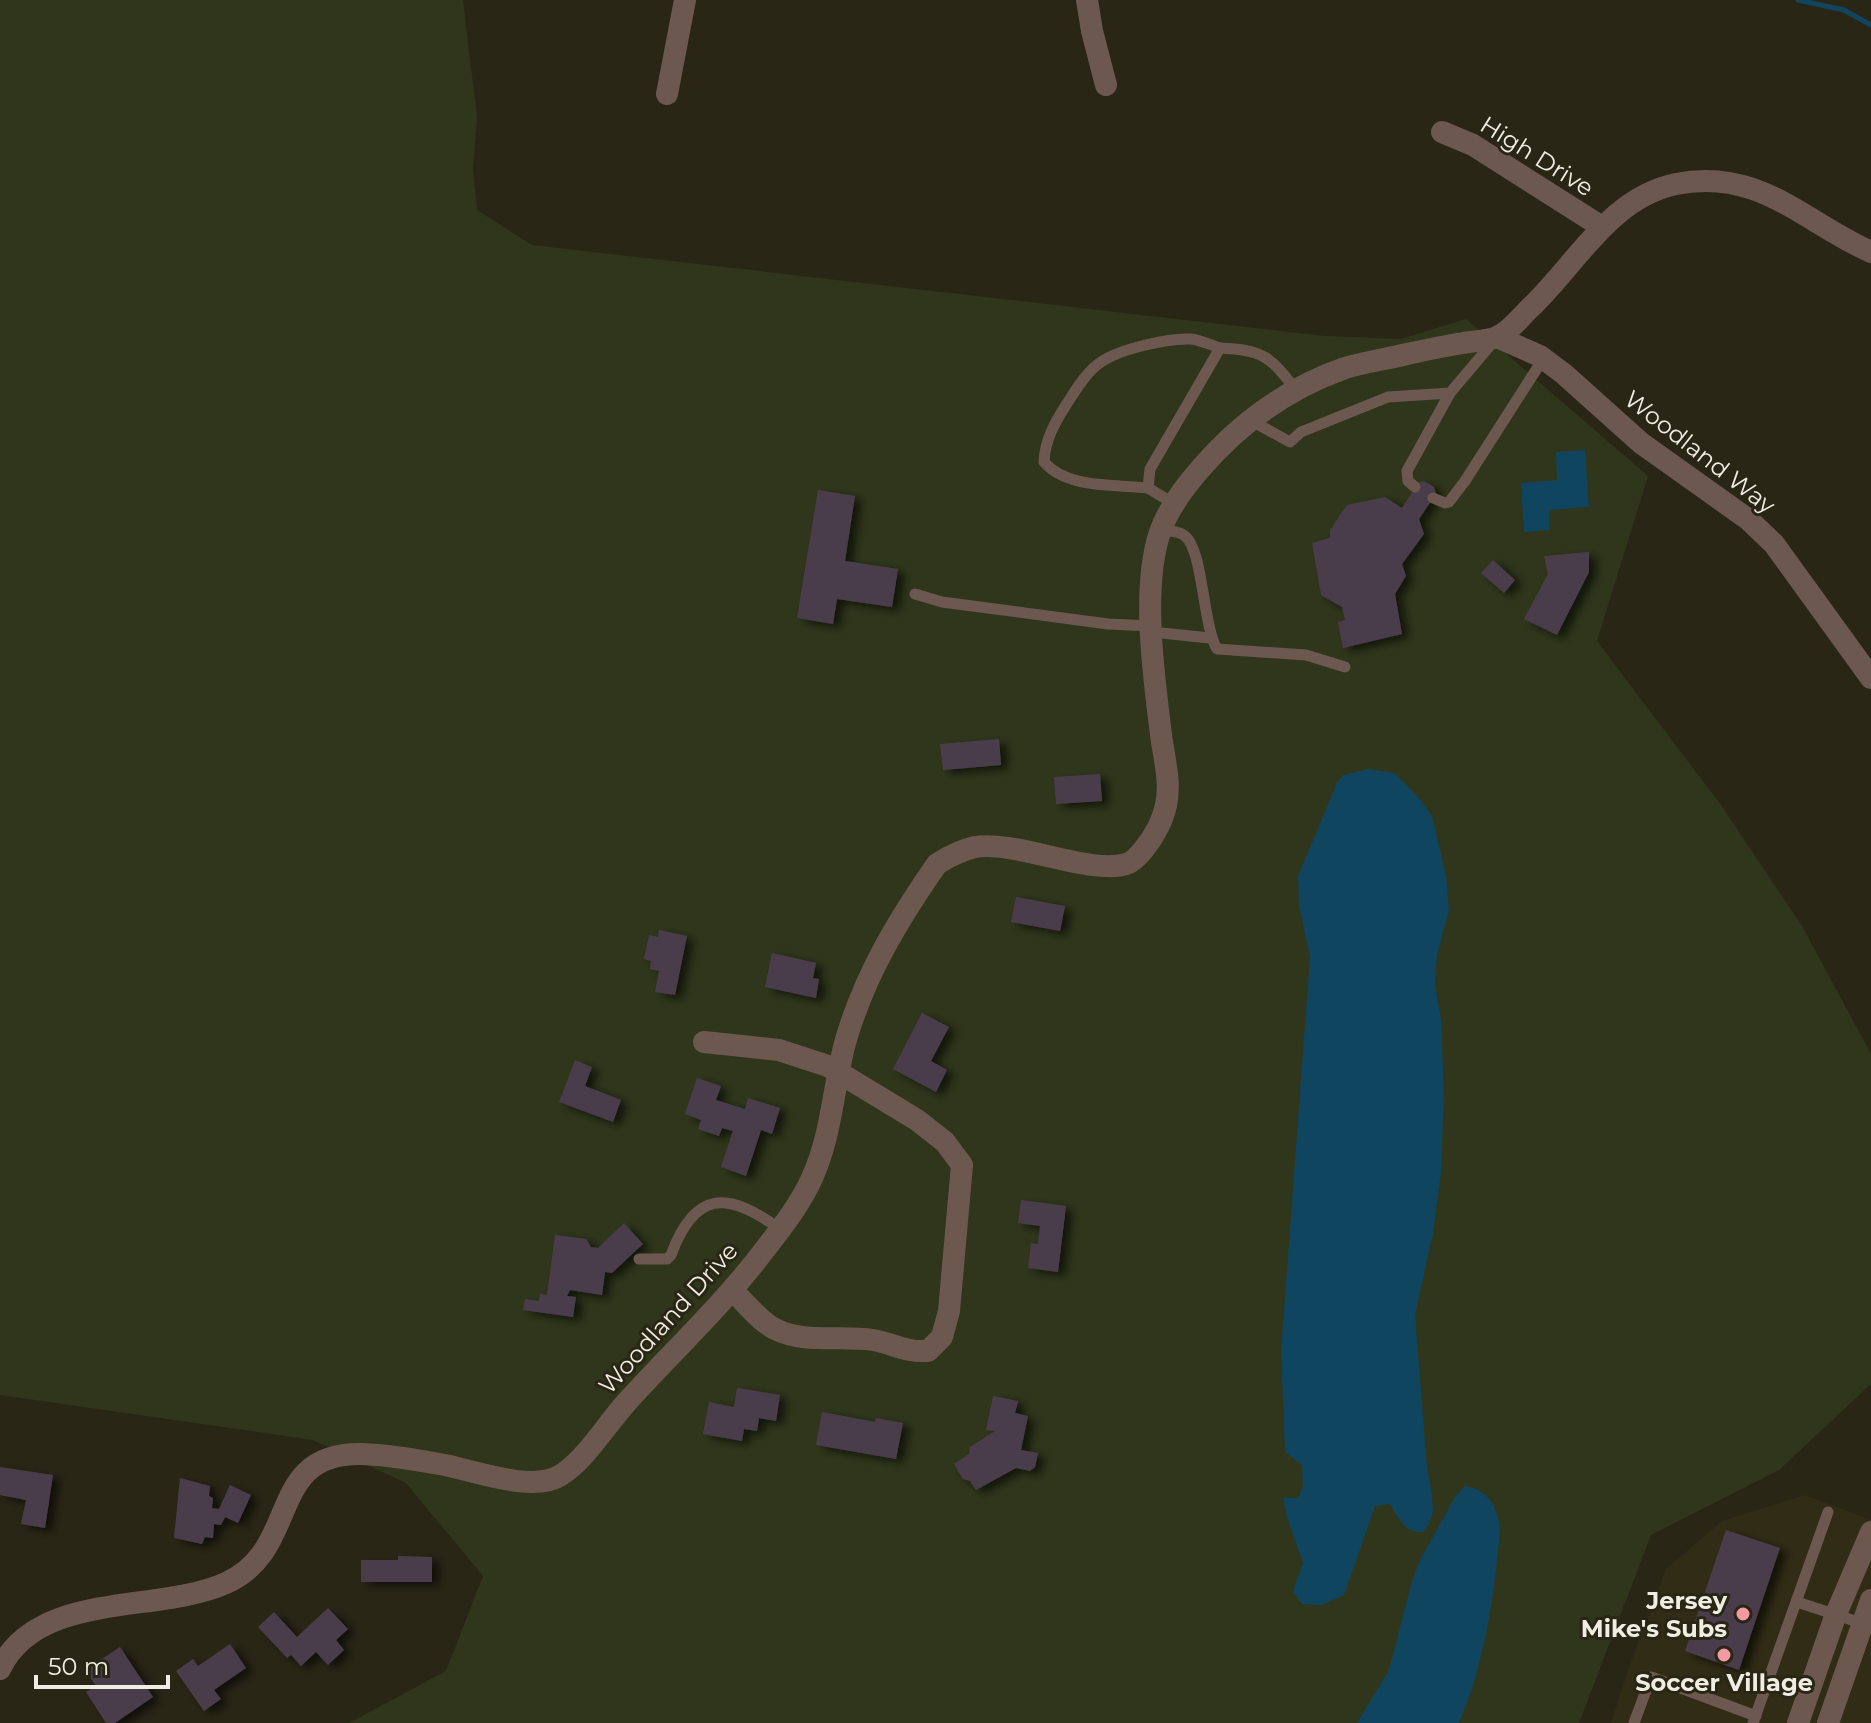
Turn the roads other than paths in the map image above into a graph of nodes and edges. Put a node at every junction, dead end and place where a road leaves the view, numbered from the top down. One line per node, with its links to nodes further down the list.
1 (685, 0): 4 (street)
2 (1087, 0): 3 (street)
3 (1106, 85)
4 (667, 94)
5 (1442, 132): 6 (street, High Drive)
6 (1602, 227): 7 (street); 8 (street)
7 (1871, 252)
8 (1497, 337): 10 (street, Woodland Way); 11 (street, Woodland Drive); 12 (lane)
9 (1220, 348): 11 (lane); 15 (lane); 15 (lane)
10 (1543, 359): 16 (lane); 23 (street, Woodland Way)
11 (1295, 389): 13 (street, Woodland Drive)
12 (1450, 393): 13 (lane); 14 (lane)
13 (1250, 420): 17 (street, Woodland Drive)
14 (1415, 487)
15 (1148, 488): 17 (lane)
16 (1433, 498)
17 (1173, 503): 18 (street, Woodland Drive)
18 (1161, 530): 20 (street, Woodland Drive); 21 (lane)
19 (915, 594): 20 (lane)
20 (1152, 629): 21 (lane); 25 (street, Woodland Drive)
21 (1210, 638): 22 (lane)
22 (1345, 667)
23 (1871, 678)
24 (704, 1042): 25 (street)
25 (839, 1072): 26 (street, Woodland Drive); 28 (street)
26 (780, 1229): 27 (lane); 28 (street, Woodland Drive)
27 (639, 1259)
28 (733, 1291): 35 (street, Woodland Drive)
29 (1828, 1512): 32 (lane)
30 (1871, 1532): 33 (street)
31 (1871, 1600): 34 (street)
32 (1797, 1602): 33 (lane); 36 (lane)
33 (1836, 1614): 34 (lane); 38 (street)
34 (1867, 1625): 39 (street)
35 (0, 1669)
36 (1755, 1719): 37 (lane)
37 (1634, 1723)
38 (1798, 1723)
39 (1828, 1723)

